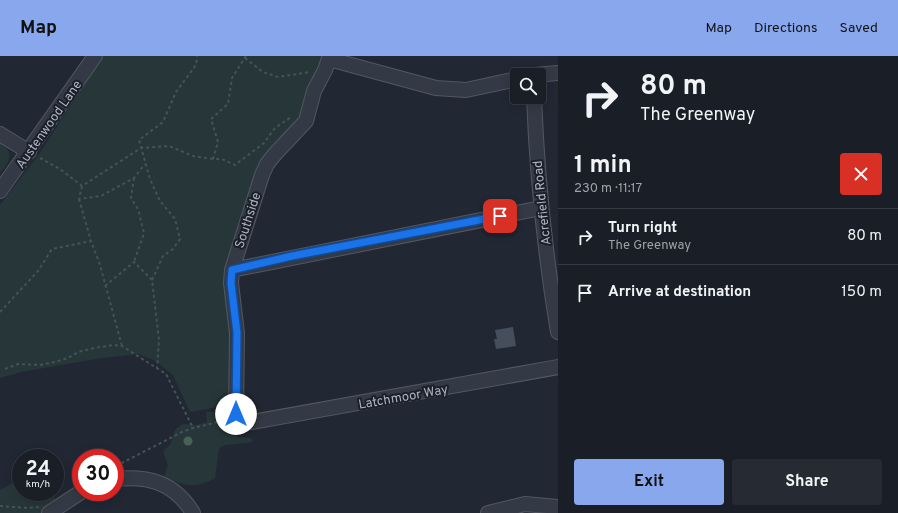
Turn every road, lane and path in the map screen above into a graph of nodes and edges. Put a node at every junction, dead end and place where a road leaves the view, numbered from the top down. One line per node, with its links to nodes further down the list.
1 (95, 56): 12 (street, Austenwood Lane)
2 (196, 56): 11 (path)
3 (246, 57): 4 (path); 13 (path)
4 (328, 62): 7 (street); 9 (street, Southside)
5 (558, 73): 6 (street)
6 (546, 74)
7 (510, 80)
8 (534, 104): 19 (street, Acrefield Road)
9 (308, 111): 13 (path); 22 (street, Southside)
10 (0, 134): 12 (street)
11 (141, 148): 13 (path); 14 (path); 16 (path)
12 (29, 152): 16 (path); 17 (street, Austenwood Lane)
13 (213, 159)
14 (146, 164): 15 (path); 23 (path)
15 (134, 178): 18 (path); 21 (path)
16 (82, 186): 18 (path)
17 (0, 191)
18 (79, 199): 20 (path)
19 (541, 208): 22 (street); 26 (street, Acrefield Road)
20 (91, 241): 24 (path); 25 (path)
21 (134, 262): 23 (path); 24 (path)
22 (232, 270): 31 (street, Southside)
23 (152, 280): 30 (path)
24 (105, 286): 27 (path)
25 (0, 312)
26 (558, 332)
27 (122, 346): 29 (path); 30 (path)
28 (558, 368): 31 (street, Latchmoor Way)
29 (5, 369)
30 (158, 370): 32 (path)
31 (236, 414): 32 (path)
32 (193, 428): 33 (path)
33 (124, 462)
34 (124, 478): 39 (street)
35 (72, 498): 38 (street)
36 (0, 506): 38 (path)
37 (558, 507): 40 (street)
38 (51, 512)
39 (193, 513)
40 (488, 513)

